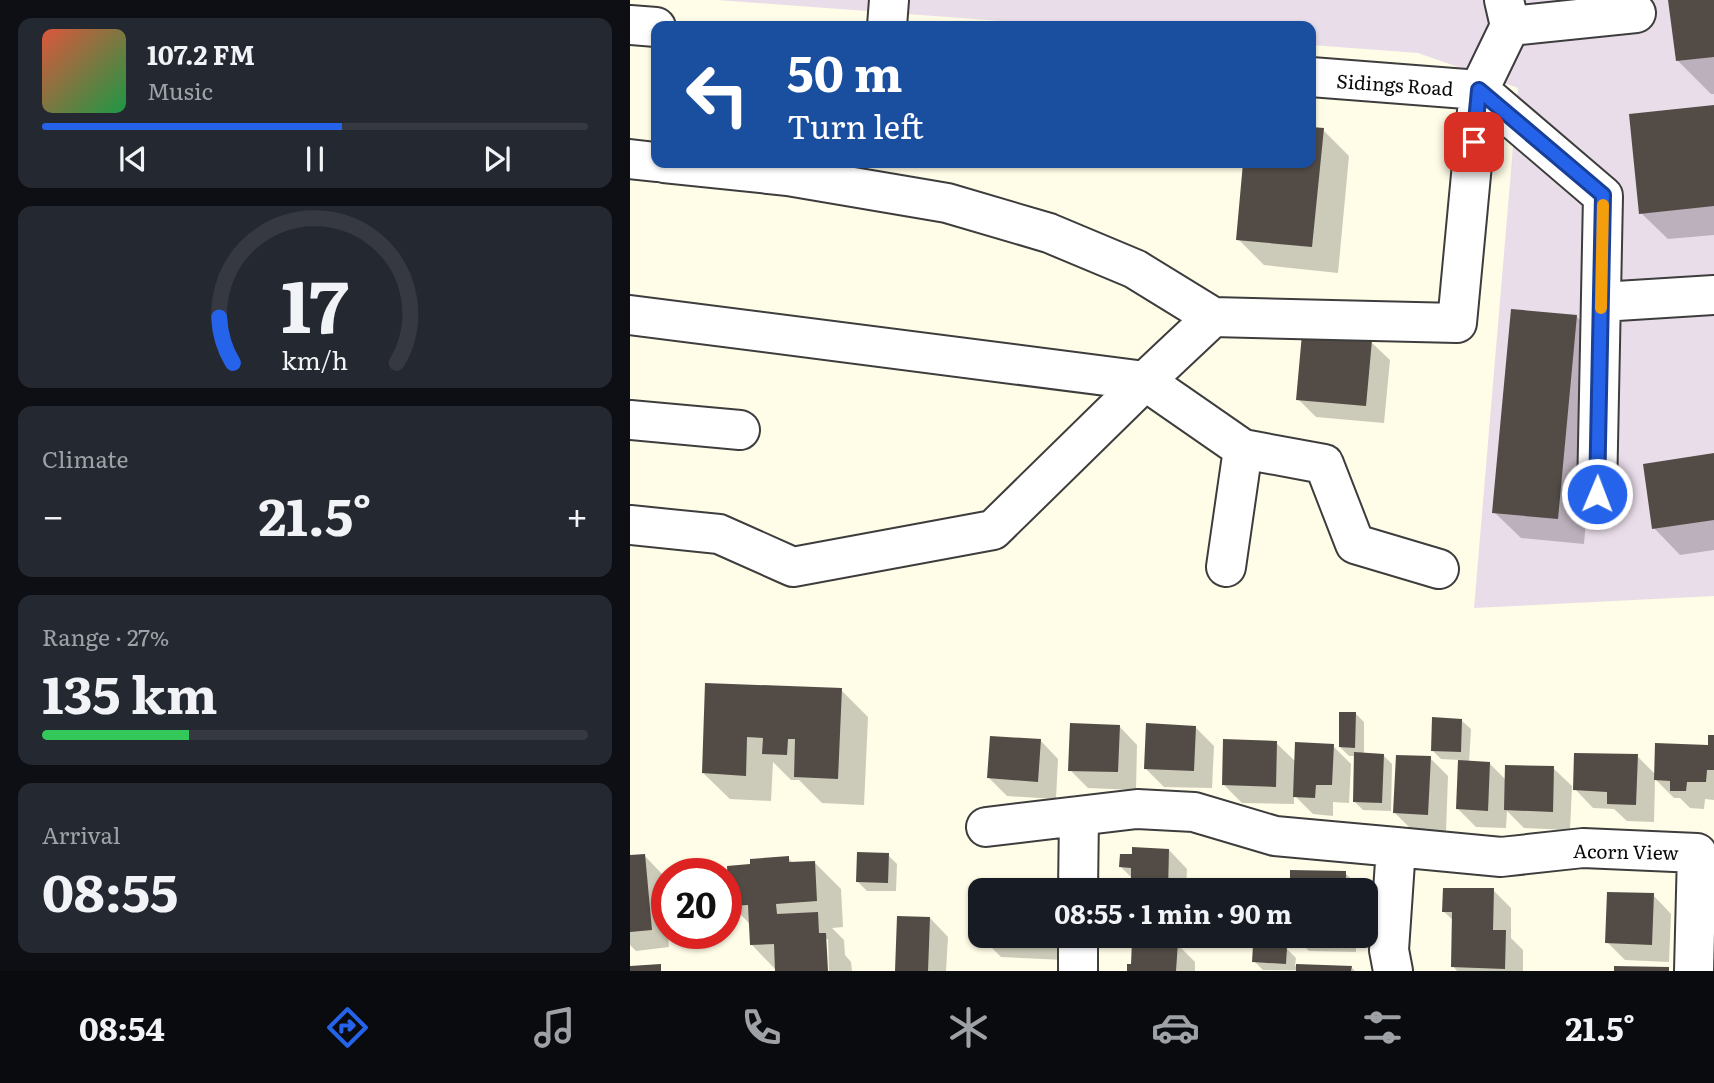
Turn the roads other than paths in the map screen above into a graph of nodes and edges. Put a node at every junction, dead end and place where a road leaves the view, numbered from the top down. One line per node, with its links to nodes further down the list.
1 (889, 0): 4 (street)
2 (1507, 13): 3 (street); 8 (street)
3 (1636, 13)
4 (887, 21)
5 (630, 24): 6 (street)
6 (651, 26)
7 (1316, 77): 8 (street, Sidings Road)
8 (1479, 90): 13 (street); 15 (street)
9 (630, 159): 10 (street)
10 (651, 161)
11 (712, 168): 15 (street)
12 (1714, 295): 13 (street)
13 (1601, 302): 20 (street)
14 (630, 315): 16 (street)
15 (1213, 317): 16 (street)
16 (1145, 381): 19 (street); 21 (street)
17 (630, 421): 18 (street)
18 (740, 430)
19 (1243, 449): 22 (street); 23 (street)
20 (1597, 494)
21 (630, 525)
22 (1226, 567)
23 (1439, 569)
24 (1079, 816): 25 (street, Acorn View); 26 (street, Acorn View); 27 (street)
25 (986, 827)
26 (1396, 847): 30 (street); 31 (street, Acorn View)
27 (1078, 878)
28 (1078, 948): 29 (street)
29 (1078, 971)
30 (1394, 971)
31 (1693, 971)

